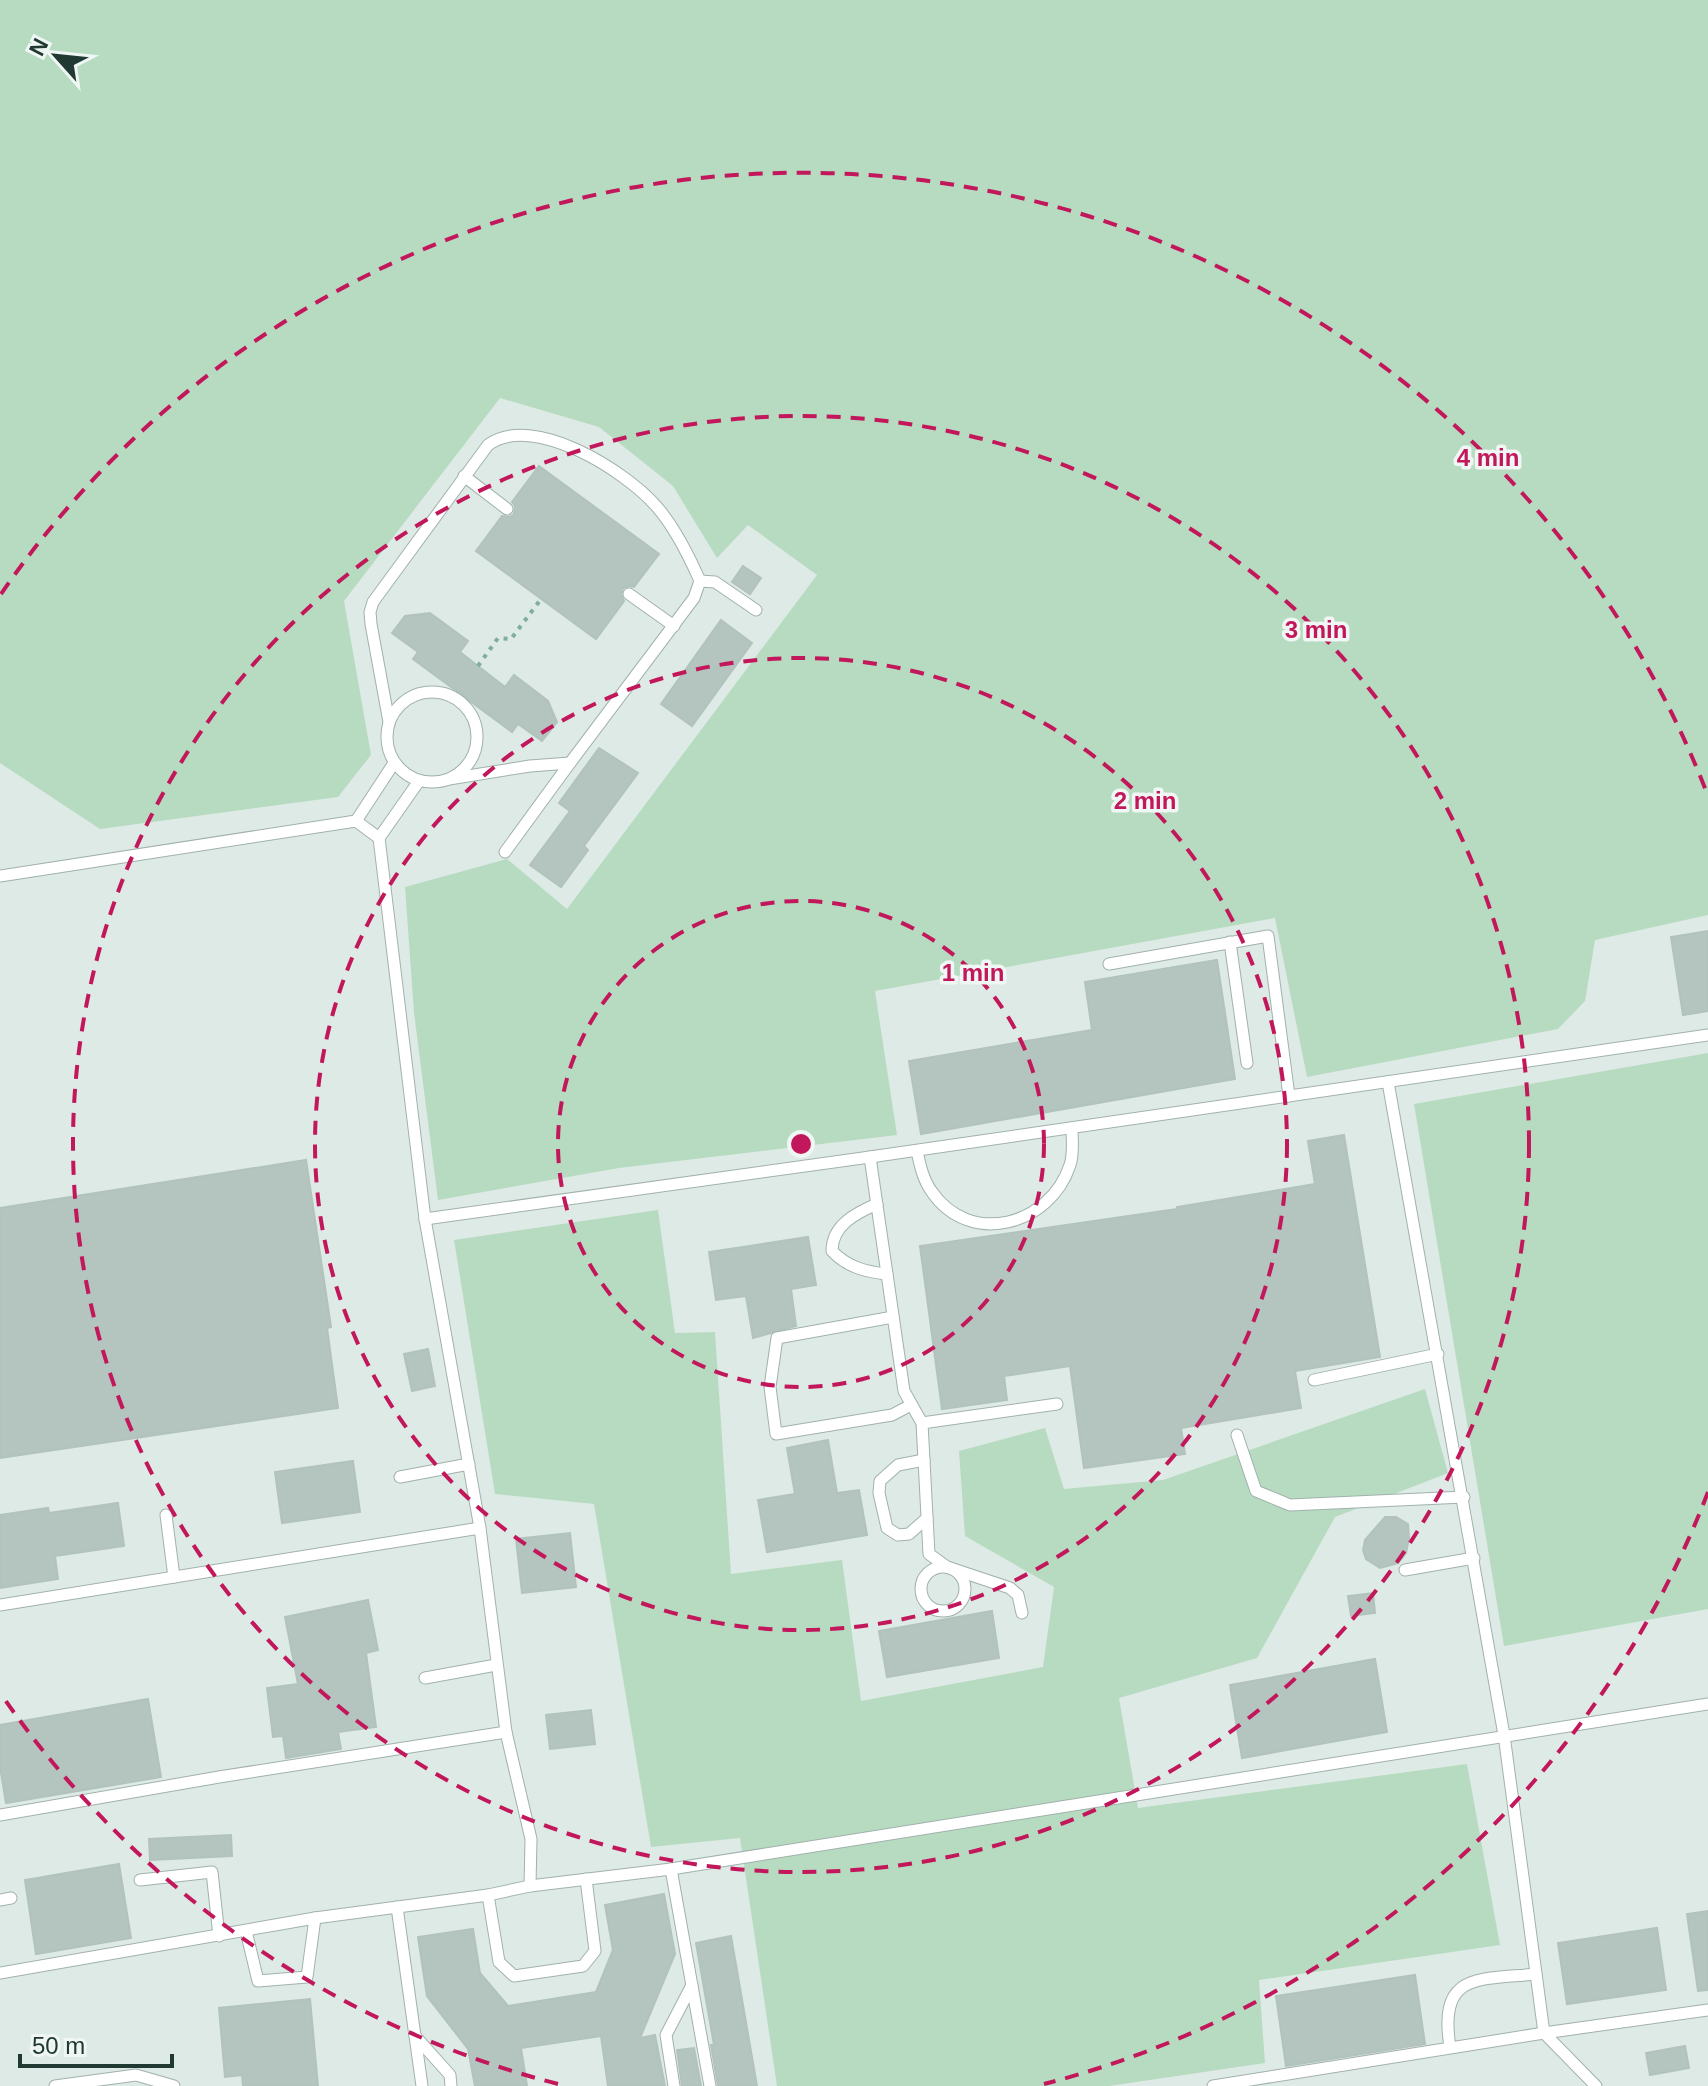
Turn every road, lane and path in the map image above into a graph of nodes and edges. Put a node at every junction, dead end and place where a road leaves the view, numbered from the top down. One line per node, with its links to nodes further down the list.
1 (464, 476): 2 (lane); 3 (lane); 9 (lane)
2 (507, 509)
3 (700, 581): 6 (lane); 7 (lane)
4 (629, 594): 7 (lane)
5 (541, 599): 8 (path)
6 (756, 610)
7 (674, 626): 11 (lane)
8 (478, 666)
9 (389, 722): 10 (lane); 12 (lane)
10 (394, 763): 13 (lane); 14 (lane)
11 (570, 763): 12 (lane); 16 (lane)
12 (449, 779): 13 (lane)
13 (419, 781): 15 (lane)
14 (356, 821): 15 (lane); 17 (lane)
15 (379, 838): 28 (lane)
16 (505, 852)
17 (0, 876)
18 (1230, 942): 19 (lane); 21 (lane); 23 (lane)
19 (1109, 964)
20 (1708, 1035): 22 (lane)
21 (1247, 1063)
22 (1388, 1082): 23 (lane); 31 (lane)
23 (1289, 1096): 24 (lane)
24 (1072, 1128): 25 (lane); 25 (lane)
25 (917, 1151): 26 (lane)
26 (870, 1157): 27 (lane); 28 (lane)
27 (877, 1204): 29 (lane); 29 (lane)
28 (425, 1219): 38 (lane)
29 (887, 1274): 30 (lane)
30 (893, 1317): 34 (lane); 34 (lane)
31 (1438, 1354): 32 (lane); 40 (lane)
32 (1314, 1380)
33 (1057, 1404): 35 (lane)
34 (911, 1405): 35 (lane)
35 (922, 1423): 37 (lane)
36 (1237, 1435): 40 (lane)
37 (924, 1460): 42 (lane); 42 (lane)
38 (469, 1464): 39 (lane); 43 (lane)
39 (400, 1477)
40 (1464, 1497): 44 (lane)
41 (166, 1515): 47 (lane)
42 (927, 1518): 45 (lane)
43 (480, 1528): 47 (lane); 50 (lane)
44 (1474, 1558): 46 (lane); 54 (lane)
45 (947, 1567): 45 (lane); 49 (lane)
46 (1405, 1570)
47 (174, 1577): 48 (lane)
48 (0, 1605)
49 (1022, 1613)
50 (496, 1665): 51 (lane); 53 (lane)
51 (425, 1678)
52 (1708, 1704): 54 (lane)
53 (506, 1732): 55 (lane); 59 (lane)
54 (1504, 1735): 56 (lane); 66 (lane)
55 (0, 1815)
56 (671, 1869): 57 (lane); 67 (lane)
57 (586, 1879): 59 (lane); 60 (lane)
58 (140, 1880): 64 (lane)
59 (530, 1886): 60 (lane)
60 (488, 1895): 61 (lane)
61 (397, 1907): 62 (lane); 70 (lane)
62 (315, 1918): 63 (lane); 63 (lane)
63 (246, 1931): 64 (lane)
64 (219, 1936): 65 (lane)
65 (0, 1973)
66 (1536, 1974): 69 (lane); 71 (lane)
67 (692, 1985): 76 (lane); 77 (lane)
68 (1708, 2010): 69 (lane)
69 (1544, 2033): 71 (lane); 79 (lane)
70 (415, 2035): 74 (lane); 75 (lane)
71 (1450, 2047): 78 (lane)
72 (55, 2086): 73 (lane)
73 (174, 2086)
74 (422, 2086)
75 (451, 2086)
76 (674, 2086)
77 (710, 2086)
78 (1213, 2086)
79 (1596, 2086)

